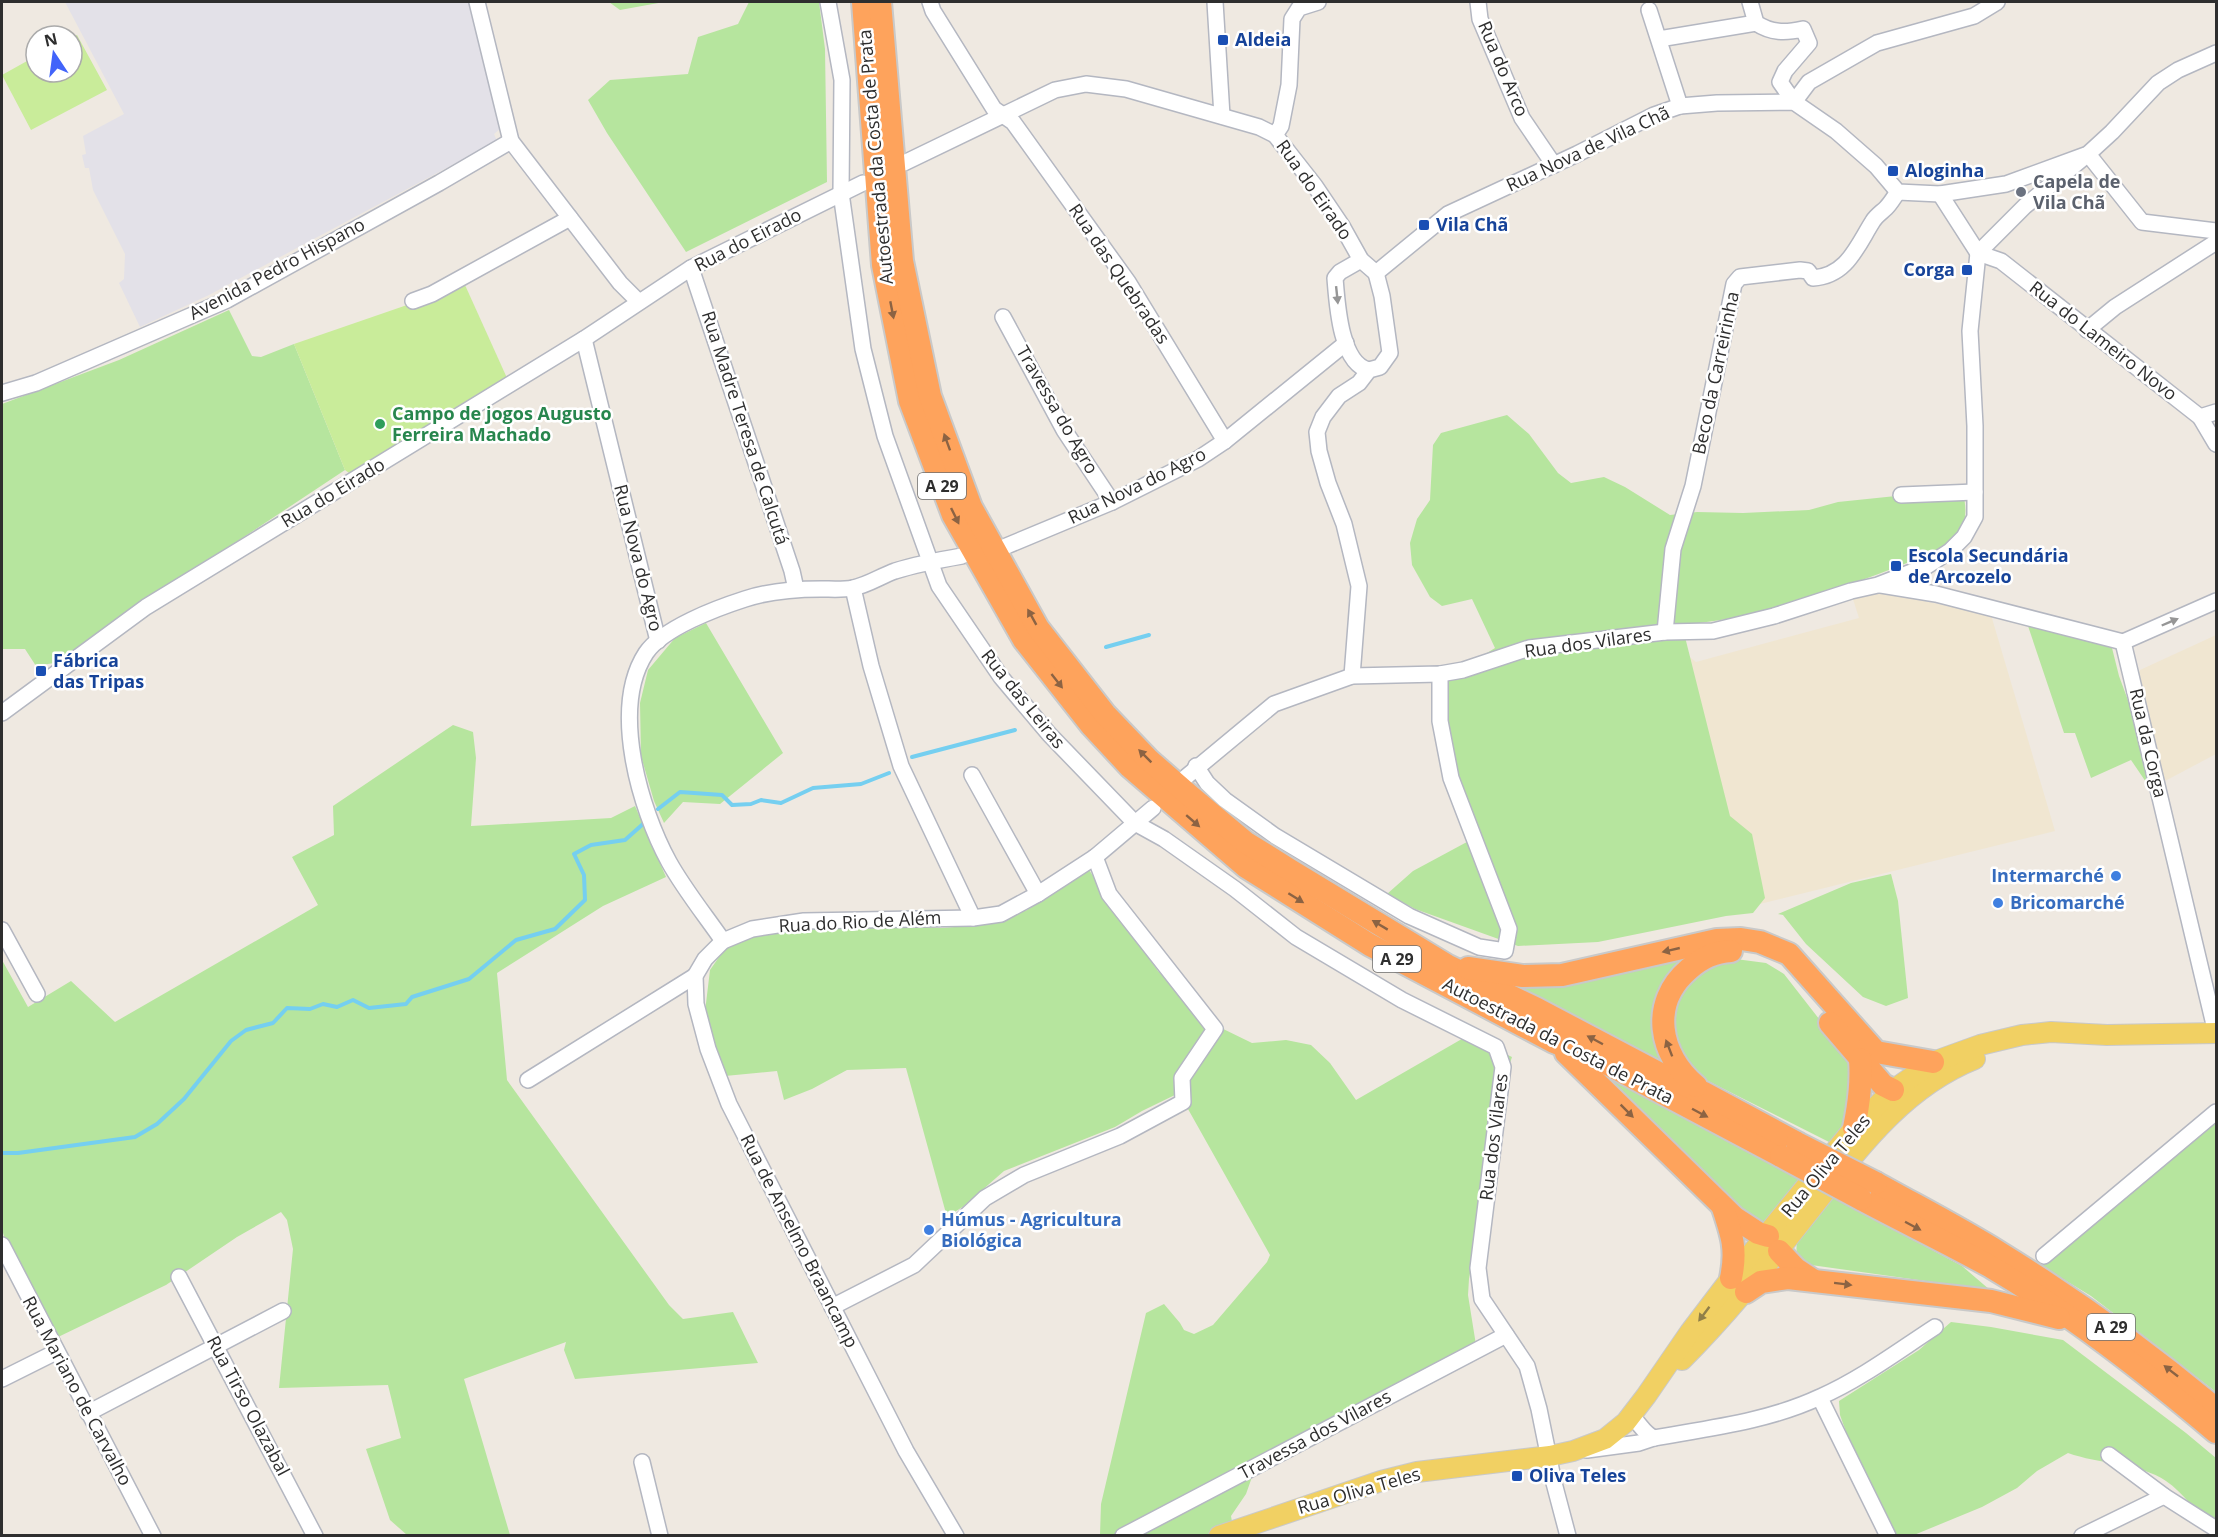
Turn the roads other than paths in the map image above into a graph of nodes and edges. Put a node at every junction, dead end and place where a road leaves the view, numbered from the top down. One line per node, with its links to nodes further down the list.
1 (477, 2): 20 (street)
2 (828, 2): 26 (street, Rua das Leiras)
3 (862, 2): 78 (highway, Autoestrada da Costa de Prata / A 29, one-way to 78)
4 (880, 2): 73 (highway, Autoestrada da Costa de Prata / A 29, one-way to 4)
5 (930, 2): 17 (street, Rua das Quebradas)
6 (1215, 2): 18 (street)
7 (1318, 2): 19 (street)
8 (1478, 2): 23 (street, Rua do Arco)
9 (1750, 2): 12 (street)
10 (1997, 2): 15 (street)
11 (1649, 10): 13 (street)
12 (1756, 23): 13 (street); 15 (street)
13 (1659, 39): 16 (street)
14 (2217, 53): 21 (street)
15 (1794, 102): 16 (street, Rua Nova de Vila Chã); 25 (street)
16 (1680, 106): 23 (street, Rua Nova de Vila Chã)
17 (1004, 116): 18 (street, Rua do Eirado); 22 (street, Rua do Eirado); 45 (street, Rua das Quebradas)
18 (1222, 116): 19 (street, Rua do Eirado)
19 (1275, 135): 32 (street, Rua do Eirado)
20 (511, 141): 28 (street); 42 (street, Avenida Pedro Hispano)
21 (2088, 154): 27 (street); 29 (street); 31 (street)
22 (904, 163)
23 (1554, 165): 34 (street, Rua Nova de Vila Chã)
24 (863, 183): 26 (street, Rua do Eirado)
25 (1898, 192): 27 (street); 59 (street, Beco da Carreirinha)
26 (842, 193): 33 (street, Rua do Eirado); 52 (street, Rua das Leiras)
27 (1940, 194): 31 (street)
28 (570, 218): 35 (street); 36 (street)
29 (2217, 231)
30 (2217, 242): 38 (street)
31 (1978, 253): 38 (street, Rua do Lameiro Novo); 47 (street)
32 (1361, 260): 34 (street, Rua do Eirado); 40 (street, one-way to 40)
33 (692, 268): 36 (street, Rua do Eirado); 56 (street, Rua Madre Teresa de Calcutá)
34 (1376, 273): 41 (street)
35 (413, 301)
36 (639, 303): 39 (street, Rua do Eirado)
37 (1003, 316): 49 (street, Travessa do Agro)
38 (2087, 330): 44 (street, Rua do Lameiro Novo)
39 (584, 339): 60 (street, Rua Nova do Agro); 64 (street, Rua do Eirado)
40 (1346, 343): 41 (street); 45 (street, Rua Nova do Agro)
41 (1369, 370): 63 (street)
42 (2, 393)
43 (2217, 412): 44 (street)
44 (2200, 417): 46 (street, Rua do Lameiro Novo)
45 (1225, 441): 49 (street, Rua Nova do Agro)
46 (2217, 444)
47 (1975, 492): 48 (street); 53 (street)
48 (1900, 495)
49 (1112, 502): 50 (street, Rua Nova do Agro)
50 (1004, 547)
51 (962, 556): 52 (street, Rua Nova do Agro)
52 (929, 561): 55 (street, Rua Nova do Agro); 67 (street, Rua das Leiras)
53 (1927, 566): 54 (street); 57 (street)
54 (1878, 585): 57 (street); 59 (street, Rua dos Vilares)
55 (853, 588): 56 (street, Rua Nova do Agro); 70 (street)
56 (796, 589): 60 (street, Rua Nova do Agro)
57 (1936, 594): 61 (street)
58 (2217, 602): 61 (street, one-way to 58)
59 (1665, 632): 62 (street, Rua dos Vilares)
60 (658, 640): 72 (street)
61 (2123, 642): 76 (street, Rua da Corga)
62 (1440, 674): 63 (street); 63 (street)
63 (1352, 676)
64 (2, 713)
65 (972, 775): 69 (street)
66 (1153, 808): 67 (street, Rua do Rio de Além)
67 (1135, 823): 68 (street, Rua do Rio de Além); 102 (street, Rua dos Vilares)
68 (1095, 857): 69 (street, Rua do Rio de Além); 98 (street)
69 (1038, 894): 70 (street, Rua do Rio de Além)
70 (973, 918): 72 (street, Rua do Rio de Além)
71 (2, 930): 75 (street)
72 (723, 941): 74 (street)
73 (1448, 966): 79 (highway, one-way to 73); 84 (highway, Autoestrada da Costa de Prata / A 29, one-way to 73)
74 (695, 976): 81 (street); 98 (street, Rua de Anselmo Braancamp)
75 (37, 994)
76 (2217, 1033): 77 (main road, Rua Oliva Teles)
77 (2107, 1035): 80 (main road, Rua Oliva Teles); 83 (main road, Rua Oliva Teles)
78 (1554, 1042): 88 (highway, Autoestrada da Costa de Prata / A 29, one-way to 88); 90 (highway, one-way to 90)
79 (1868, 1055): 80 (highway); 82 (highway); 84 (highway, one-way to 79); 87 (highway)
80 (1933, 1062): 82 (main road, Rua Oliva Teles)
81 (528, 1080)
82 (1893, 1090): 83 (main road); 86 (main road); 87 (main road, Rua Oliva Teles)
83 (1917, 1092): 86 (main road, Rua Oliva Teles)
84 (1704, 1093): 88 (highway, Autoestrada da Costa de Prata / A 29)
85 (2217, 1113): 94 (street)
86 (1890, 1114): 91 (main road, Rua Oliva Teles)
87 (1854, 1128): 91 (main road, Rua Oliva Teles)
88 (1789, 1149): 89 (highway, Autoestrada da Costa de Prata / A 29, bridge)
89 (1868, 1191): 100 (highway, Autoestrada da Costa de Prata / A 29, one-way to 100); 107 (highway, Autoestrada da Costa de Prata / A 29, one-way to 89)
90 (1721, 1204): 92 (highway); 97 (highway)
91 (1794, 1217): 92 (main road, Rua Oliva Teles)
92 (1775, 1240): 96 (highway); 97 (main road, Rua Oliva Teles)
93 (2, 1248): 104 (street, Rua Mariano de Carvalho)
94 (2044, 1256)
95 (179, 1277): 103 (street, Rua Tirso Olazabal)
96 (1814, 1281): 97 (highway); 100 (highway, one-way to 100)
97 (1738, 1285): 109 (main road, Rua Oliva Teles)
98 (832, 1307): 121 (street, Rua de Anselmo Braancamp)
99 (283, 1311): 103 (street)
100 (2076, 1322): 110 (highway, Autoestrada da Costa de Prata / A 29)
101 (1935, 1327): 106 (street, Rua Oliva Teles)
102 (1506, 1335): 114 (street, Rua dos Vilares); 122 (street, Travessa dos Vilares)
103 (216, 1344): 108 (street); 119 (street, Rua Tirso Olazabal)
104 (56, 1352): 105 (street); 108 (street, Rua Mariano de Carvalho)
105 (2, 1379)
106 (1820, 1398): 111 (street, Rua Oliva Teles); 125 (street)
107 (2217, 1409)
108 (88, 1413): 118 (street, Rua Mariano de Carvalho)
109 (1627, 1420): 111 (street); 112 (main road, Rua Oliva Teles)
110 (2217, 1432)
111 (1649, 1440): 112 (street, Rua Oliva Teles)
112 (1573, 1451): 114 (main road, Rua Oliva Teles)
113 (2109, 1455): 116 (street)
114 (1550, 1456): 123 (main road, Rua Oliva Teles); 124 (street, Rua dos Vilares)
115 (642, 1462): 120 (street)
116 (2164, 1496): 117 (street); 126 (street)
117 (2217, 1528)
118 (153, 1536)
119 (315, 1536)
120 (660, 1536)
121 (956, 1536)
122 (1123, 1536)
123 (1219, 1536)
124 (1568, 1536)
125 (1888, 1536)
126 (2082, 1536)

